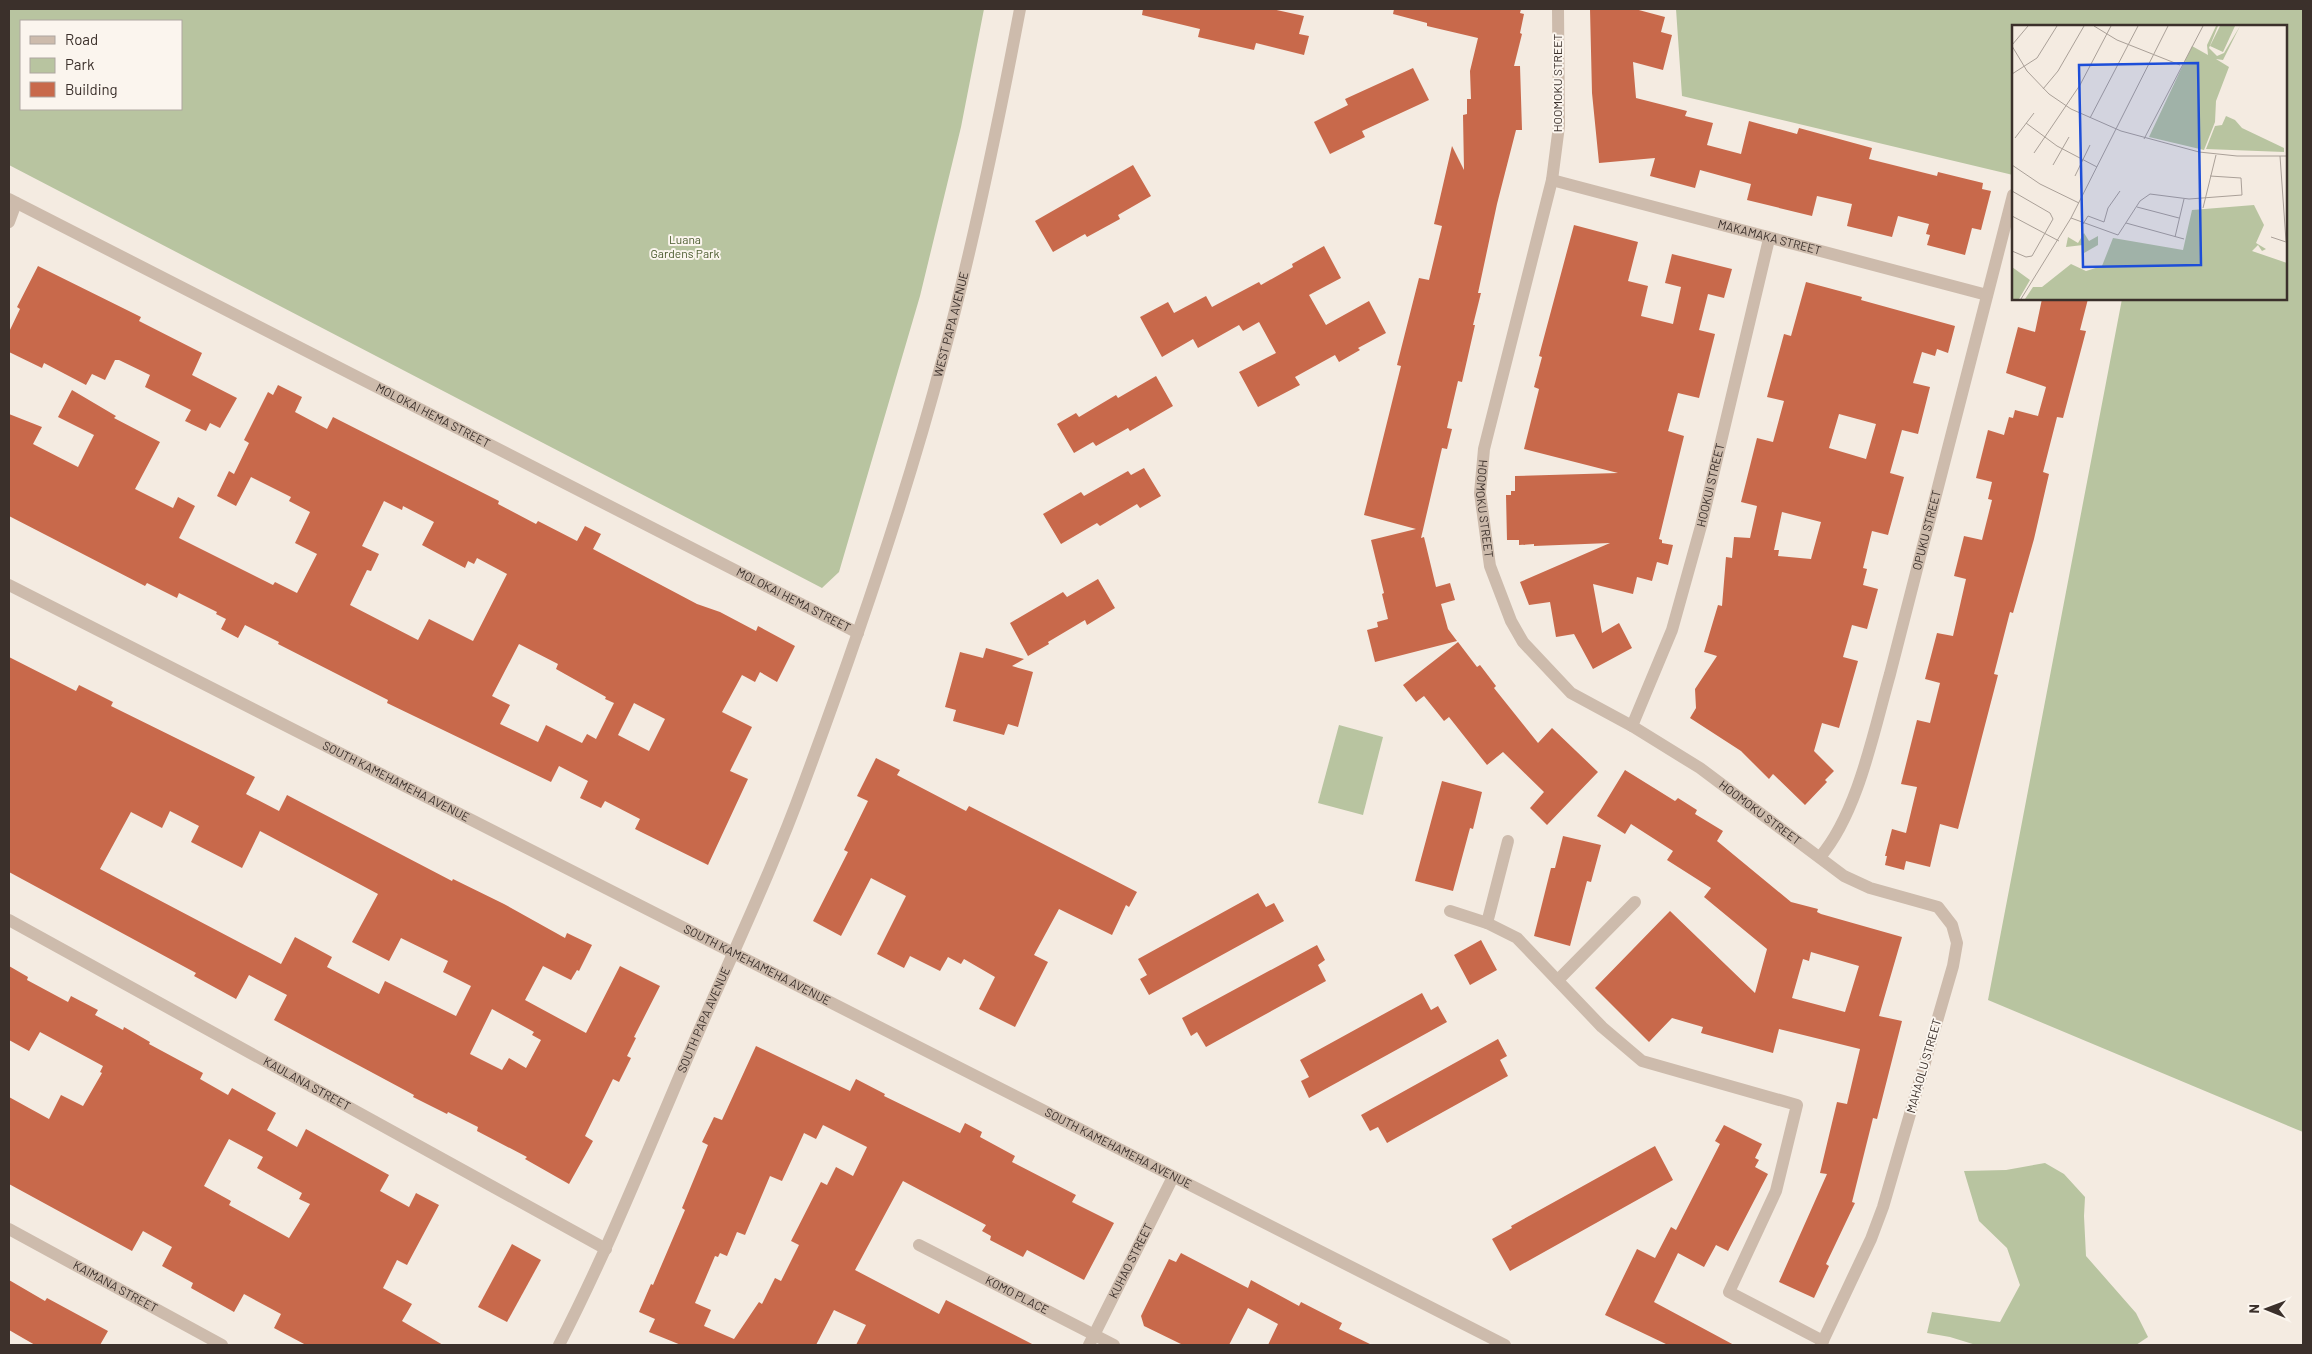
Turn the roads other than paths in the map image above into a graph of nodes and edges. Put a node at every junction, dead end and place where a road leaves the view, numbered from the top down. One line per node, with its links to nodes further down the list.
1 (1020, 9): 10 (street, WEST PAPA AVENUE)
2 (1558, 9): 3 (street, HOOMOKU STREET)
3 (1552, 180): 7 (street, MAKAMAKA STREET); 11 (street, HOOMOKU STREET)
4 (2012, 199): 8 (street, OPUKU STREET)
5 (13, 201): 6 (street); 10 (street, MOLOKAI HEMA STREET)
6 (9, 222)
7 (1769, 239): 8 (street, MAKAMAKA STREET); 11 (street, HOOKUI STREET)
8 (1987, 295): 13 (street, OPUKU STREET)
9 (9, 585): 18 (street, SOUTH KAMEHAMEHA AVENUE)
10 (858, 633): 18 (street, SOUTH PAPA AVENUE)
11 (1632, 726): 13 (street, HOOMOKU STREET)
12 (1508, 841): 17 (street)
13 (1820, 857): 25 (street, MAHAOLU STREET)
14 (1635, 902): 19 (street)
15 (1450, 912): 17 (street)
16 (9, 920): 23 (street, KAULANA STREET)
17 (1487, 923): 19 (street)
18 (732, 952): 20 (street, SOUTH KAMEHAMEHA AVENUE); 23 (street, SOUTH PAPA AVENUE)
19 (1558, 980): 25 (street)
20 (1173, 1177): 24 (street, KUHAO STREET); 29 (street, SOUTH KAMEHAMEHA AVENUE)
21 (9, 1229): 26 (street, KAIMANA STREET)
22 (919, 1245): 24 (street, KOMO PLACE)
23 (606, 1249): 27 (street, SOUTH PAPA AVENUE)
24 (1091, 1340): 28 (street, KOMO PLACE)
25 (1822, 1343)
26 (222, 1345)
27 (559, 1345)
28 (1114, 1345)
29 (1505, 1345)

